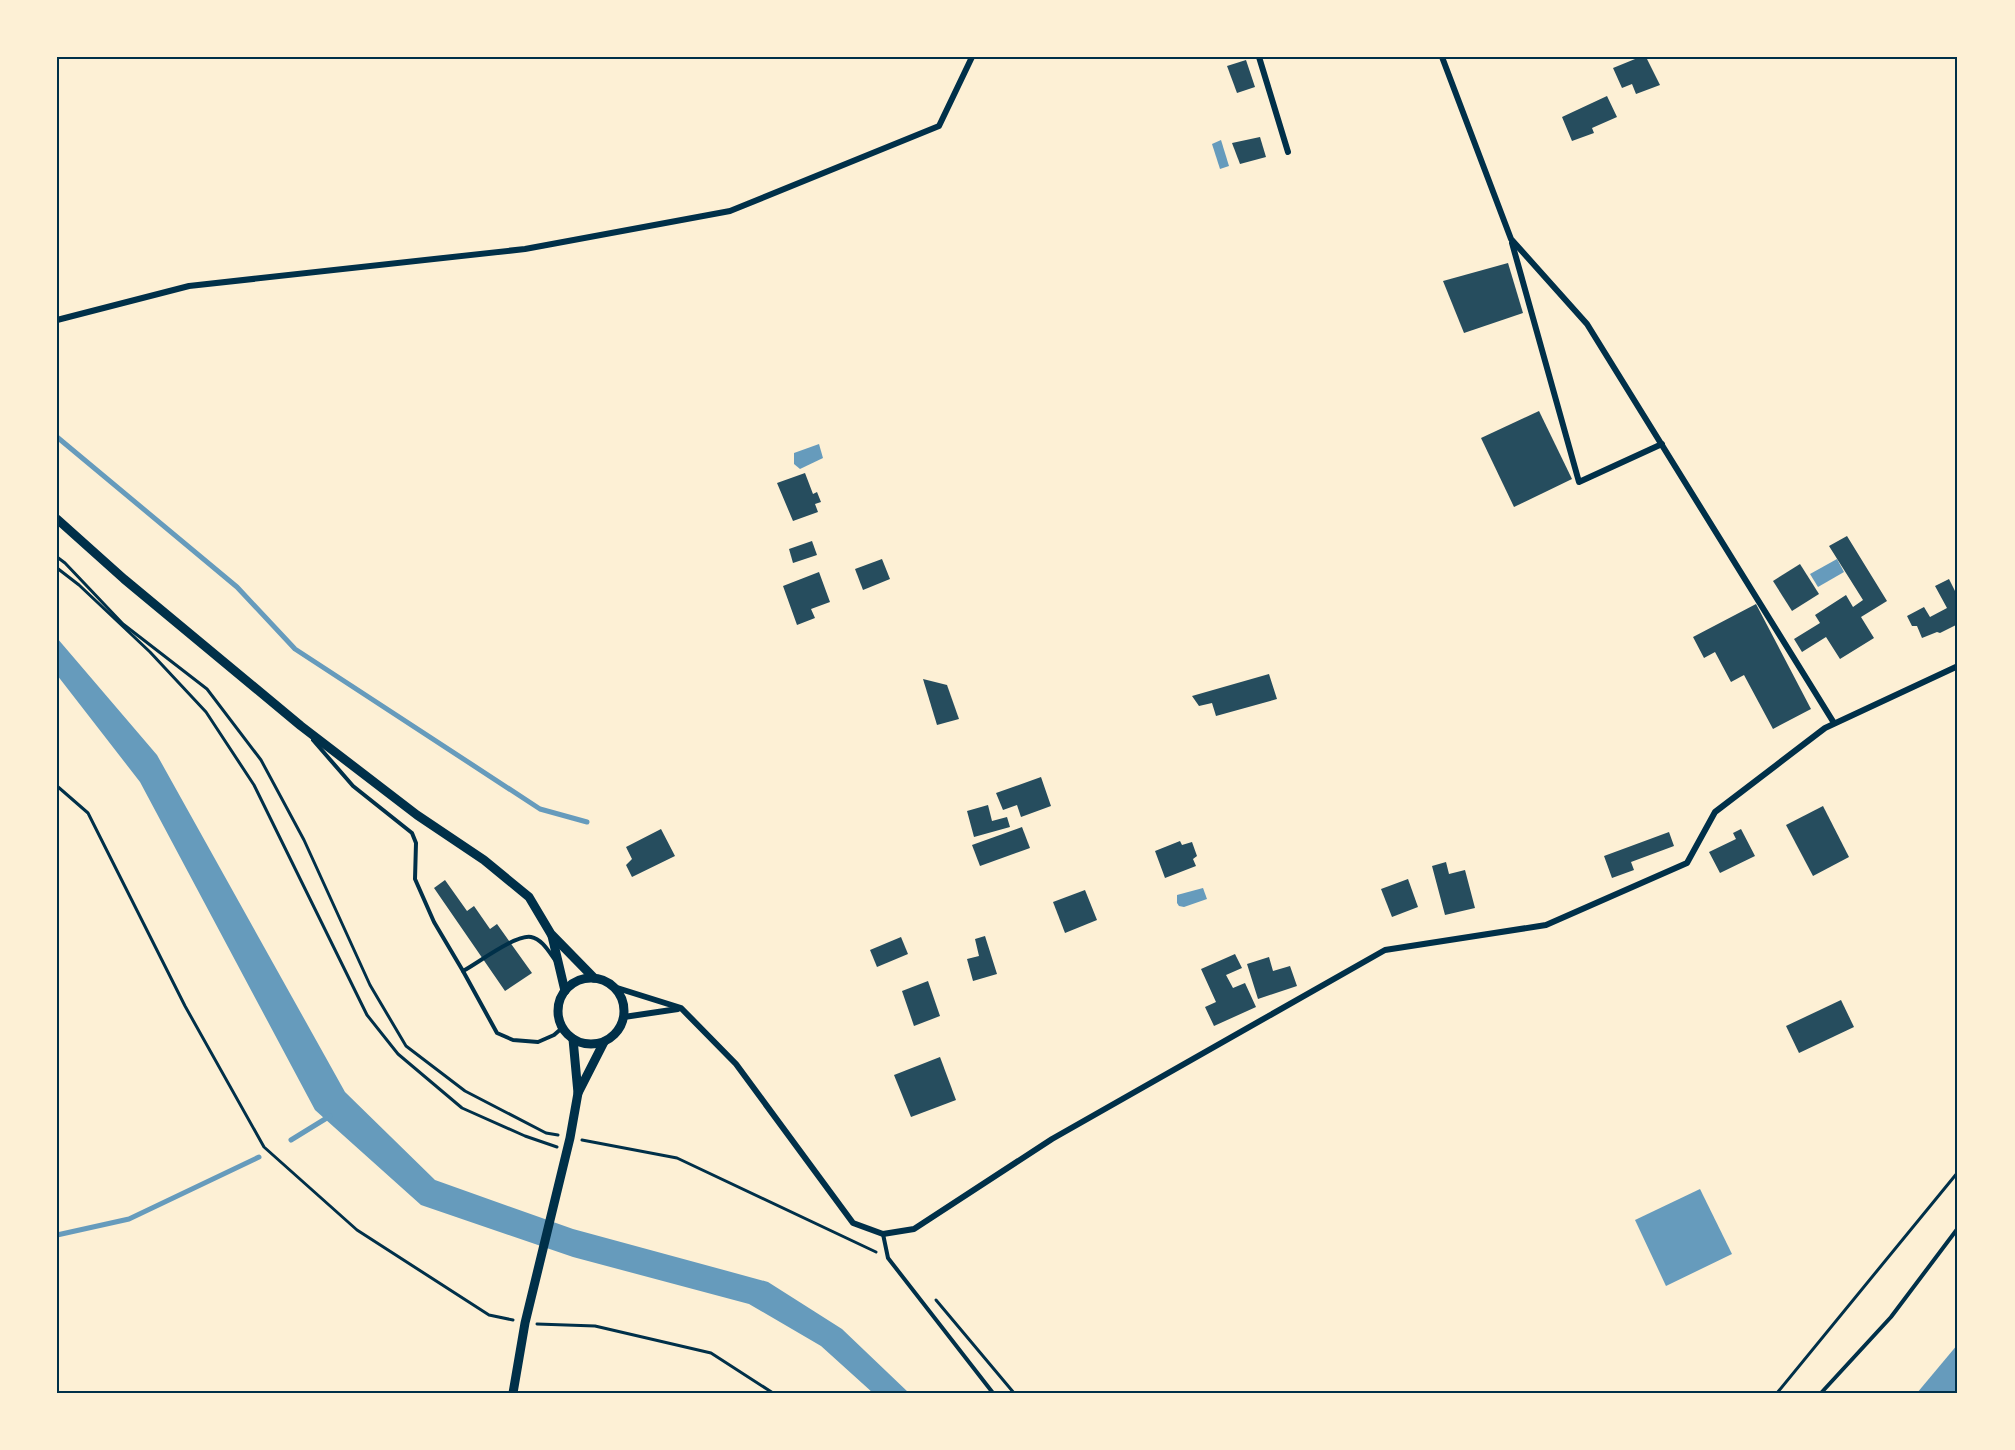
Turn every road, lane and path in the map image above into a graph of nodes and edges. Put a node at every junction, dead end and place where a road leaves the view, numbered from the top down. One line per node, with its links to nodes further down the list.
1 (972, 57): 6 (street)
2 (1259, 57): 4 (street)
3 (1442, 57): 5 (street)
4 (1288, 152)
5 (1510, 239): 7 (street); 7 (street)
6 (57, 320)
7 (1662, 444): 12 (street)
8 (57, 519): 13 (street)
9 (57, 557): 27 (path)
10 (57, 568): 28 (path)
11 (1958, 666): 12 (street)
12 (1834, 723): 31 (street)
13 (301, 726): 15 (street); 17 (lane)
14 (57, 786): 34 (path)
15 (551, 934): 16 (street); 18 (street)
16 (558, 965): 17 (lane); 20 (street)
17 (463, 971): 23 (lane)
18 (594, 978): 19 (street); 20 (street)
19 (614, 987): 21 (street); 22 (street)
20 (565, 991): 23 (street)
21 (681, 1008): 22 (street); 31 (street)
22 (624, 1017): 25 (street)
23 (562, 1028): 24 (street)
24 (573, 1039): 25 (street); 26 (street)
25 (604, 1042): 26 (street)
26 (578, 1093): 27 (street)
27 (570, 1137): 28 (street); 32 (path)
28 (567, 1150): 34 (street)
29 (1958, 1172): 39 (path)
30 (1958, 1227): 40 (lane)
31 (883, 1234): 32 (lane)
32 (888, 1258): 37 (lane)
33 (931, 1294): 38 (path)
34 (525, 1323): 35 (street); 36 (path)
35 (513, 1393)
36 (773, 1393)
37 (993, 1393)
38 (1014, 1393)
39 (1777, 1393)
40 (1821, 1393)

